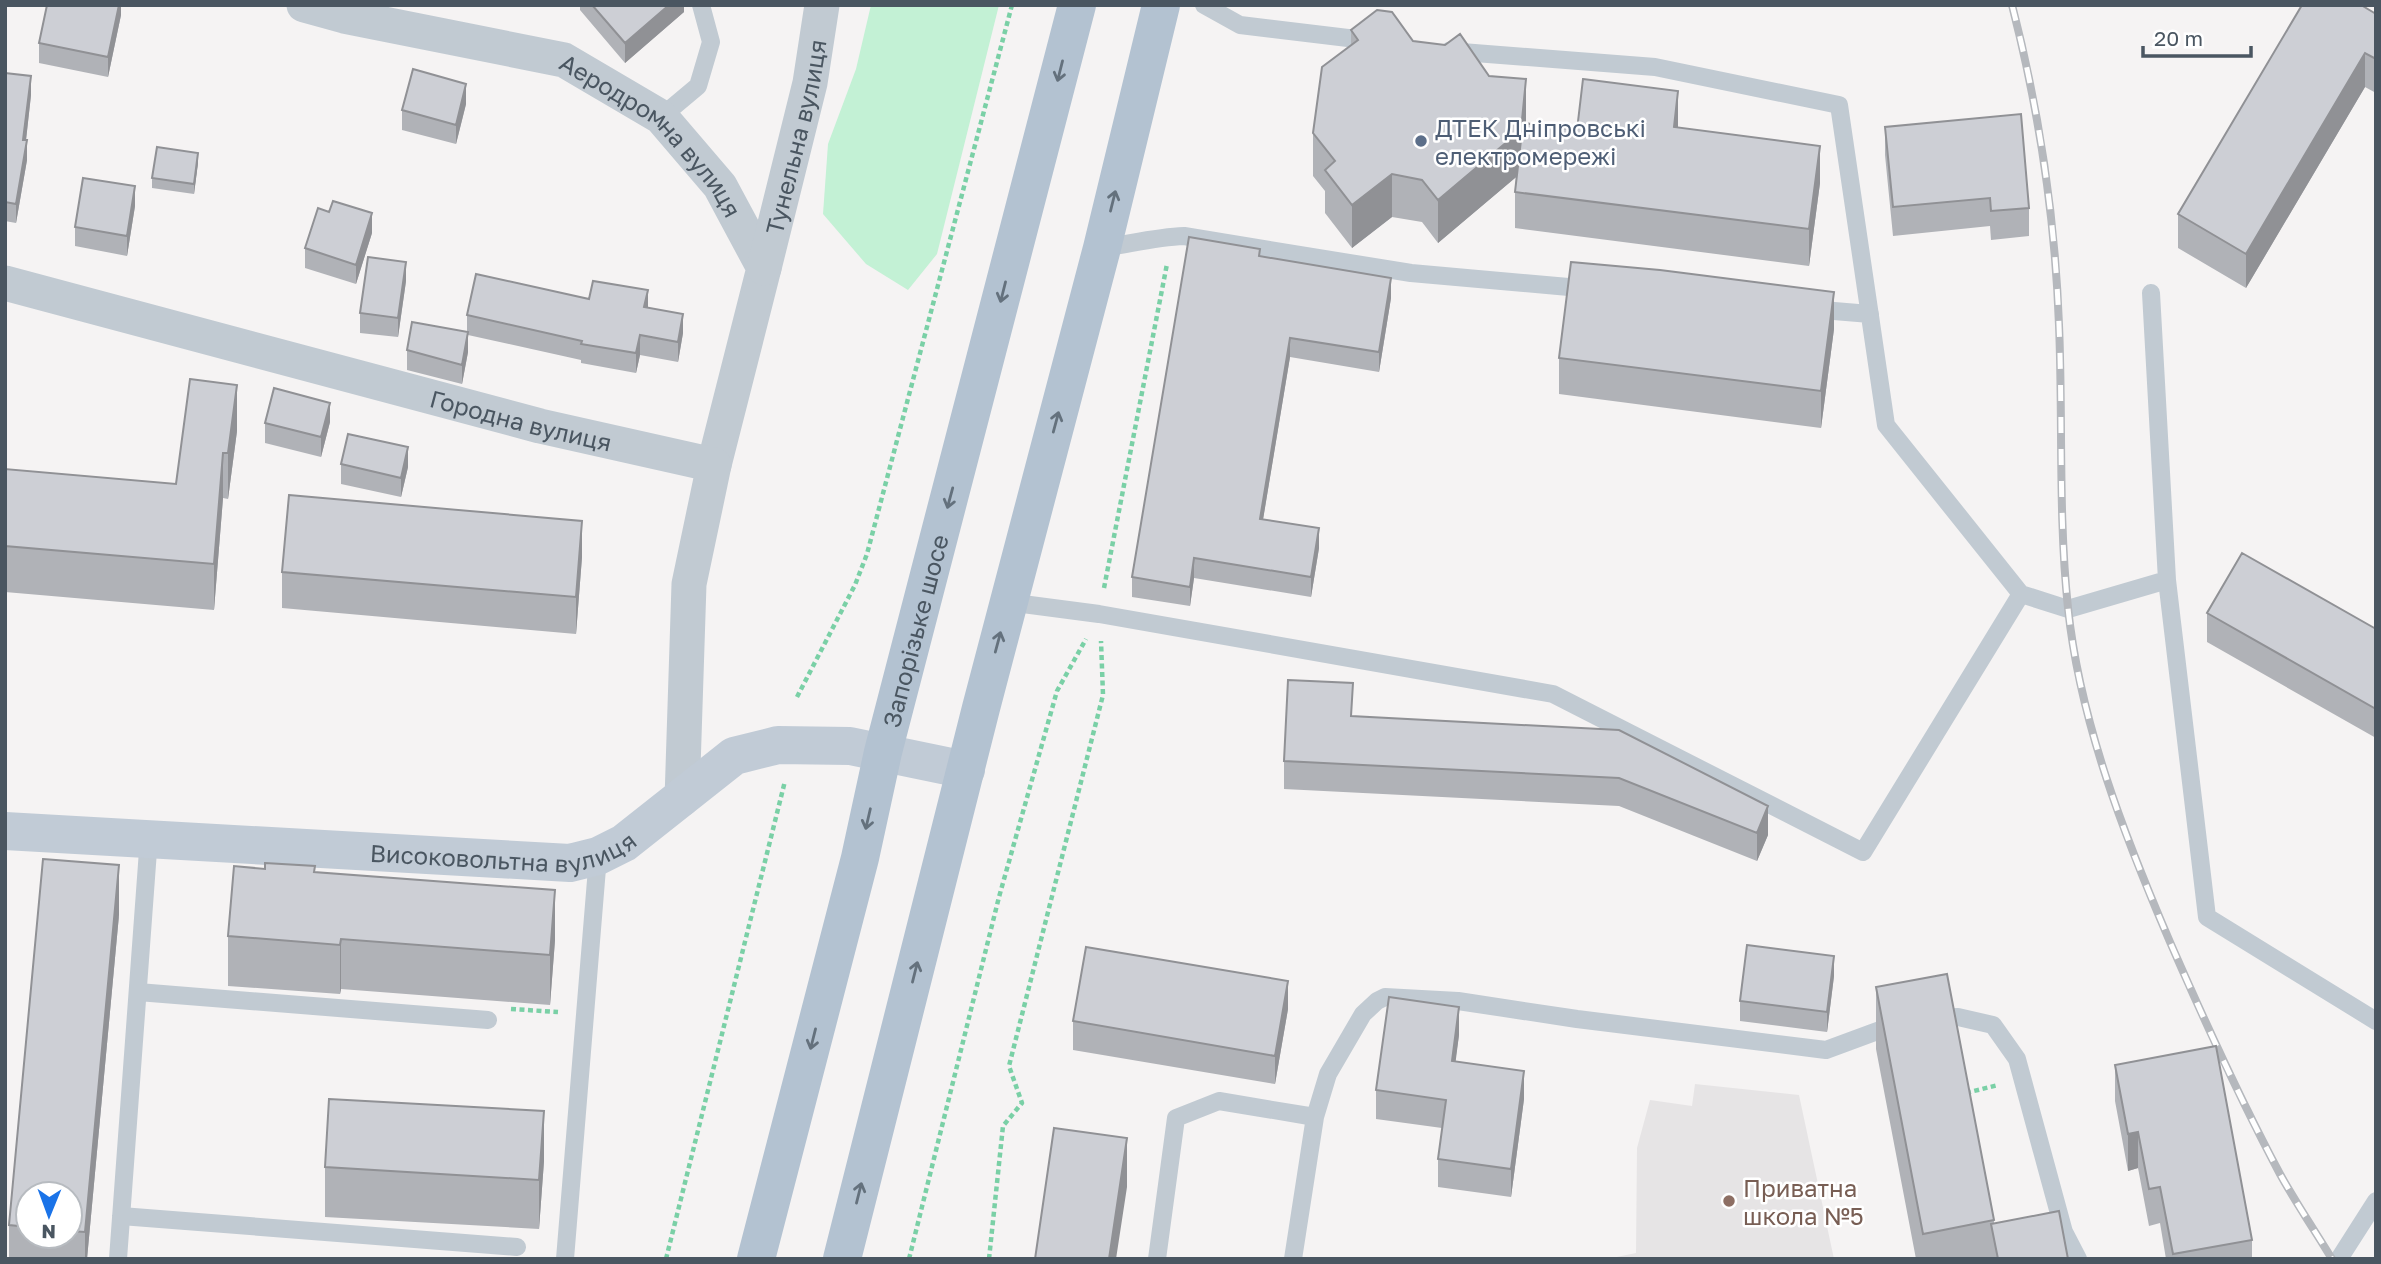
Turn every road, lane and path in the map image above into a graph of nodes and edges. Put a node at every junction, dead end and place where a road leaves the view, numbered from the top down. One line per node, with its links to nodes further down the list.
1 (304, 5): 10 (street, Аеродромна вулиця)
2 (701, 5): 10 (lane)
3 (822, 5): 13 (street, Тунельна вулиця)
4 (1012, 5): 24 (path)
5 (1077, 5): 25 (main road, Запорізьке шосе, one-way to 25)
6 (1161, 5): 11 (main road, one-way to 6)
7 (1204, 5): 8 (lane)
8 (1390, 44)
9 (1431, 48): 18 (lane)
10 (661, 117): 13 (street, Аеродромна вулиця)
11 (1102, 248): 15 (lane); 22 (main road, one-way to 11)
12 (1168, 258): 23 (path)
13 (764, 268): 19 (street)
14 (5, 283): 19 (street, Городна вулиця)
15 (1606, 290)
16 (2151, 293): 20 (lane)
17 (1786, 307): 18 (lane)
18 (1870, 314): 21 (lane)
19 (714, 465): 28 (street)
20 (2166, 580): 21 (lane); 35 (lane)
21 (2021, 594): 23 (lane)
22 (1008, 602): 23 (lane); 26 (main road, one-way to 22)
23 (1100, 614): 47 (path); 48 (path)
24 (797, 697)
25 (883, 752): 26 (main road, Високовольтна вулиця); 28 (main road, Високовольтна вулиця); 45 (main road, Запорізьке шосе, one-way to 45)
26 (966, 770): 46 (main road, one-way to 26)
27 (787, 773): 44 (path)
28 (682, 799): 31 (main road, Високовольтна вулиця)
29 (5, 831): 30 (main road, Високовольтна вулиця)
30 (149, 837): 31 (main road, Високовольтна вулиця); 32 (lane)
31 (598, 856): 33 (lane)
32 (138, 992): 34 (lane); 40 (lane)
33 (584, 1013): 34 (path); 43 (lane)
34 (488, 1020)
35 (2376, 1021)
36 (2022, 1080): 37 (path); 38 (lane); 51 (lane)
37 (1958, 1094)
38 (1315, 1117): 49 (lane); 50 (lane)
39 (2376, 1201): 52 (lane)
40 (121, 1216): 41 (lane); 42 (lane)
41 (517, 1247)
42 (118, 1259)
43 (565, 1259)
44 (666, 1259)
45 (756, 1259)
46 (842, 1259)
47 (909, 1259)
48 (989, 1259)
49 (1157, 1259)
50 (1293, 1259)
51 (2078, 1259)
52 (2339, 1259)

